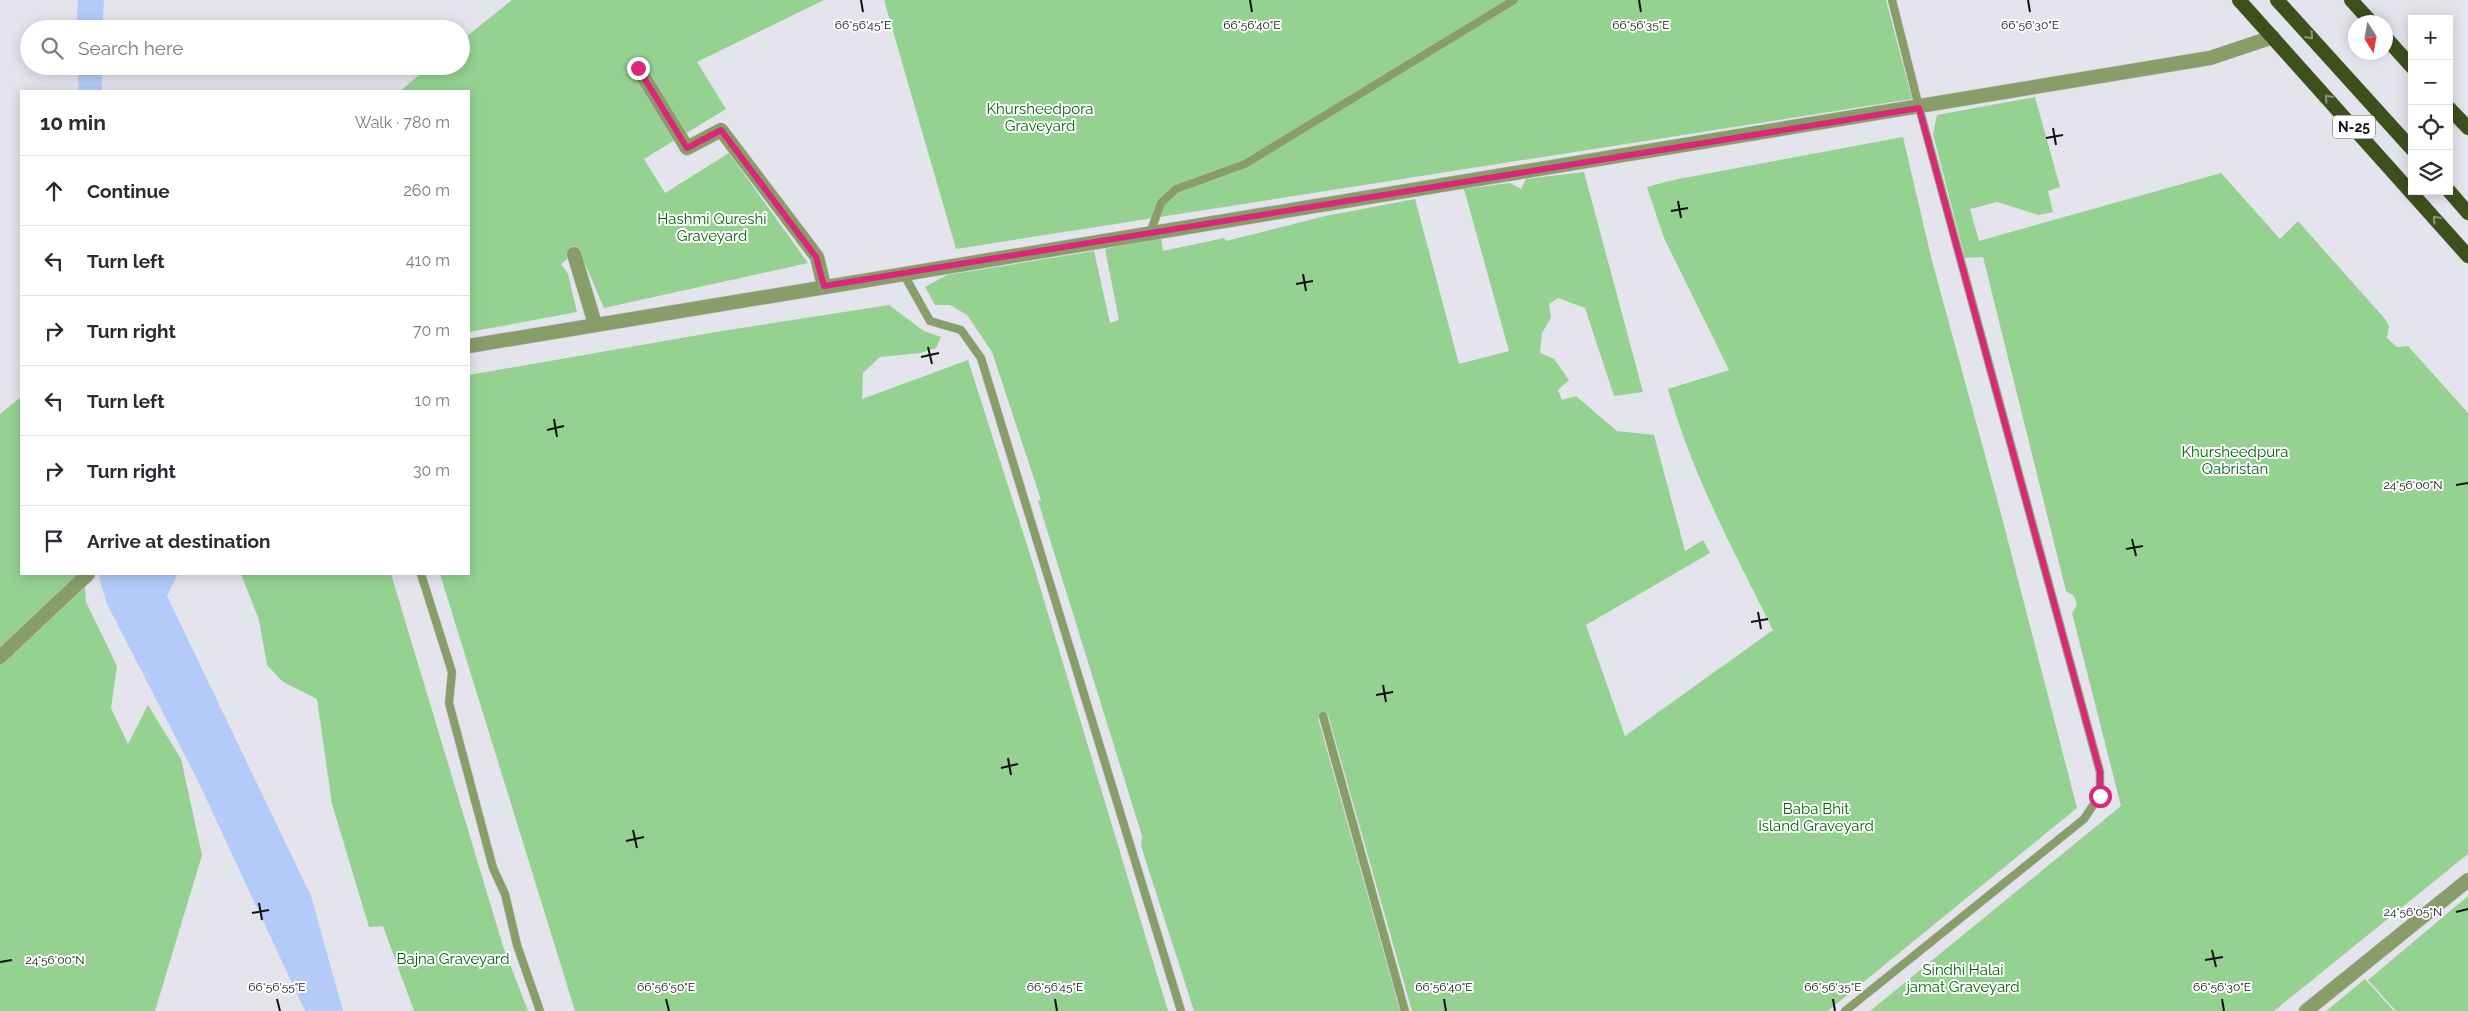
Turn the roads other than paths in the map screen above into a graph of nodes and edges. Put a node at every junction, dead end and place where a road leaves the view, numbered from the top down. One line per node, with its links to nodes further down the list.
1 (1514, 0): 17 (lane)
2 (1892, 0): 11 (lane)
3 (2239, 0): 7 (highway, N-25)
4 (2277, 0): 14 (highway, one-way to 14)
5 (2351, 0): 6 (highway)
6 (2365, 15)
7 (2273, 37): 11 (street); 19 (highway, N-25, one-way to 7)
8 (2393, 46): 9 (highway)
9 (2408, 63)
10 (638, 68): 21 (street)
11 (1919, 108): 17 (street); 32 (lane)
12 (2453, 112): 13 (highway)
13 (2468, 128)
14 (2408, 145)
15 (2453, 195): 16 (highway)
16 (2468, 212)
17 (1150, 233): 20 (street)
18 (574, 254): 22 (street)
19 (2468, 256)
20 (903, 273): 21 (street); 30 (lane)
21 (824, 286): 22 (street)
22 (596, 324): 23 (street)
23 (470, 346)
24 (87, 575): 26 (street)
25 (421, 575): 29 (lane)
26 (0, 657)
27 (1323, 716): 31 (lane)
28 (2468, 880): 33 (street)
29 (540, 1011)
30 (1181, 1011)
31 (1405, 1011)
32 (1845, 1011)
33 (2306, 1011)

